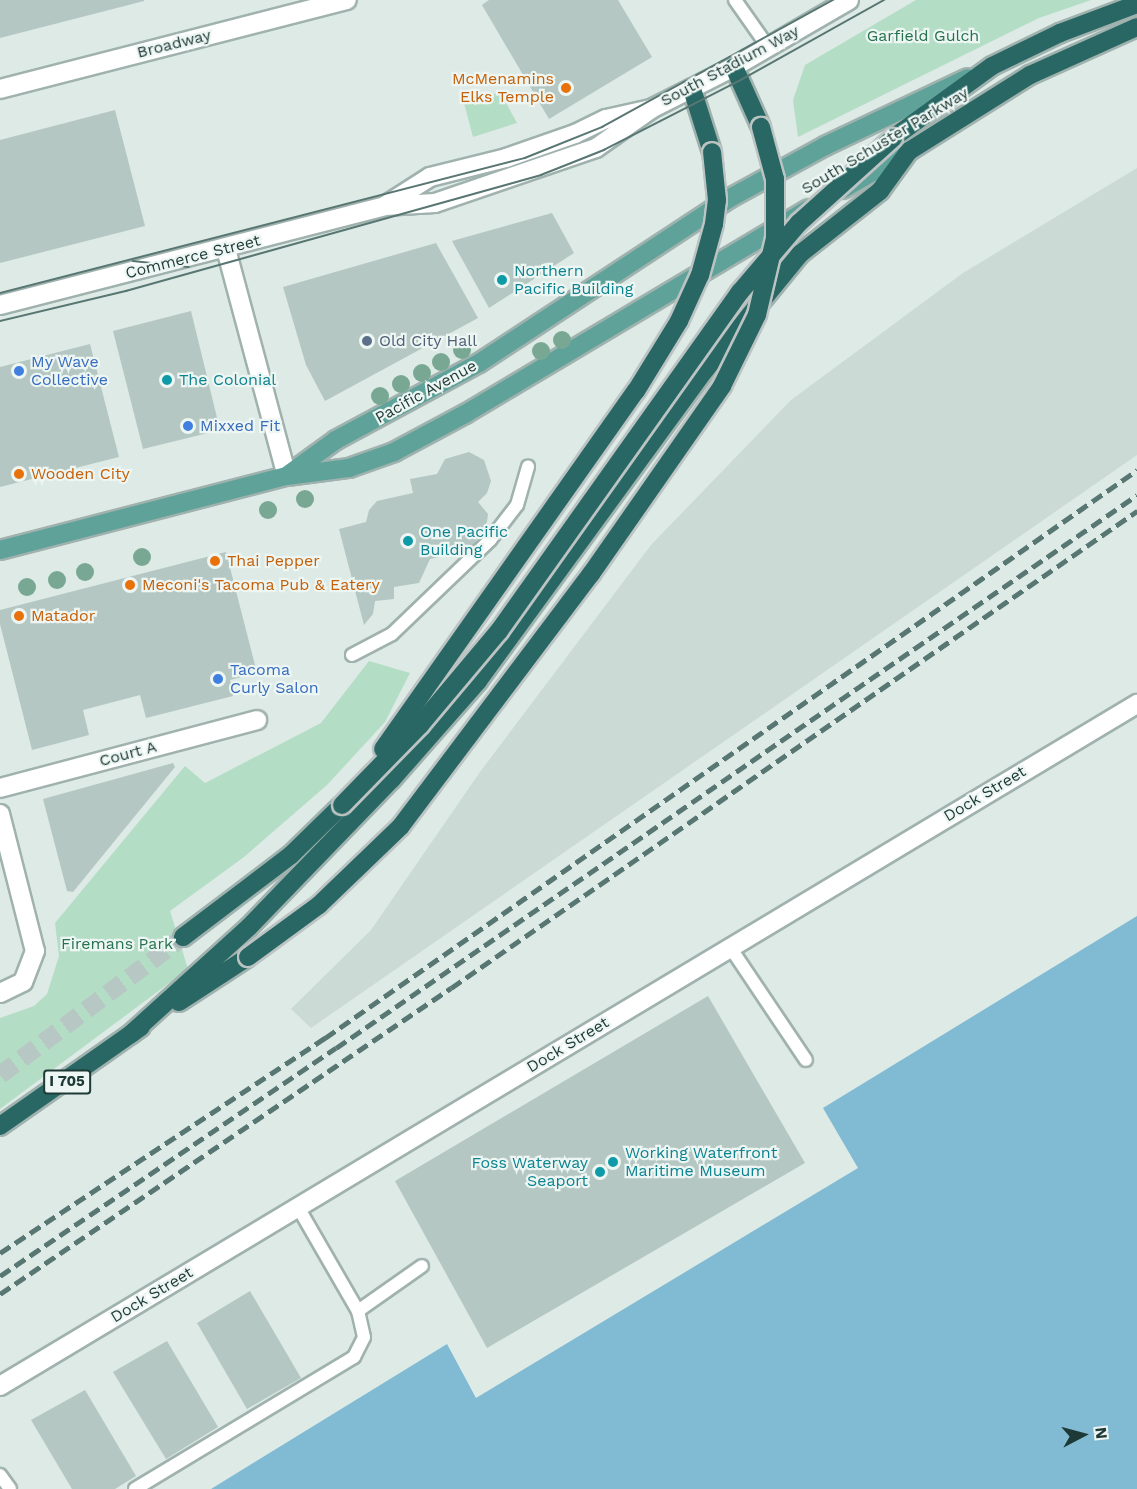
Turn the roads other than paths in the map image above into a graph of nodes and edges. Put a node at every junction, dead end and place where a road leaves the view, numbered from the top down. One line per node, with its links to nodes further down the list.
1 (347, 0): 9 (street, Broadway)
2 (735, 0): 6 (lane)
3 (849, 0): 6 (street, South Stadium Way)
4 (1137, 4): 7 (highway, South Schuster Parkway)
5 (1137, 27): 12 (highway, South Schuster Parkway)
6 (768, 47): 8 (street, South Stadium Way)
7 (992, 66): 15 (main road, South Schuster Parkway); 26 (highway, bridge)
8 (734, 67): 10 (street, South Stadium Way); 31 (highway, bridge)
9 (0, 89)
10 (692, 89): 11 (street, South Stadium Way); 26 (highway, bridge)
11 (651, 109): 13 (street, South Stadium Way); 14 (street, Commerce Street)
12 (909, 151): 17 (main road, South Schuster Parkway); 31 (highway)
13 (506, 158): 14 (street, Commerce Street)
14 (385, 206): 16 (street, Commerce Street)
15 (683, 227): 20 (main road, Pacific Avenue)
16 (226, 249): 18 (street, Commerce Street); 20 (street)
17 (658, 298): 20 (main road, Pacific Avenue)
18 (0, 305)
19 (528, 467): 22 (lane)
20 (287, 476): 21 (main road, Pacific Avenue)
21 (0, 550)
22 (352, 655)
23 (1137, 704): 29 (street, Dock Street)
24 (257, 720): 25 (street, Court A)
25 (0, 788)
26 (342, 805): 28 (highway)
27 (0, 814): 30 (street)
28 (183, 937)
29 (730, 947): 32 (lane); 34 (street, Dock Street)
30 (0, 993)
31 (131, 1034): 33 (highway, I 705)
32 (806, 1060)
33 (0, 1126)
34 (298, 1207): 36 (lane); 37 (street, Dock Street)
35 (422, 1266): 36 (lane)
36 (358, 1311): 40 (lane)
37 (0, 1386)
38 (0, 1475): 39 (lane)
39 (10, 1489)
40 (135, 1489)

